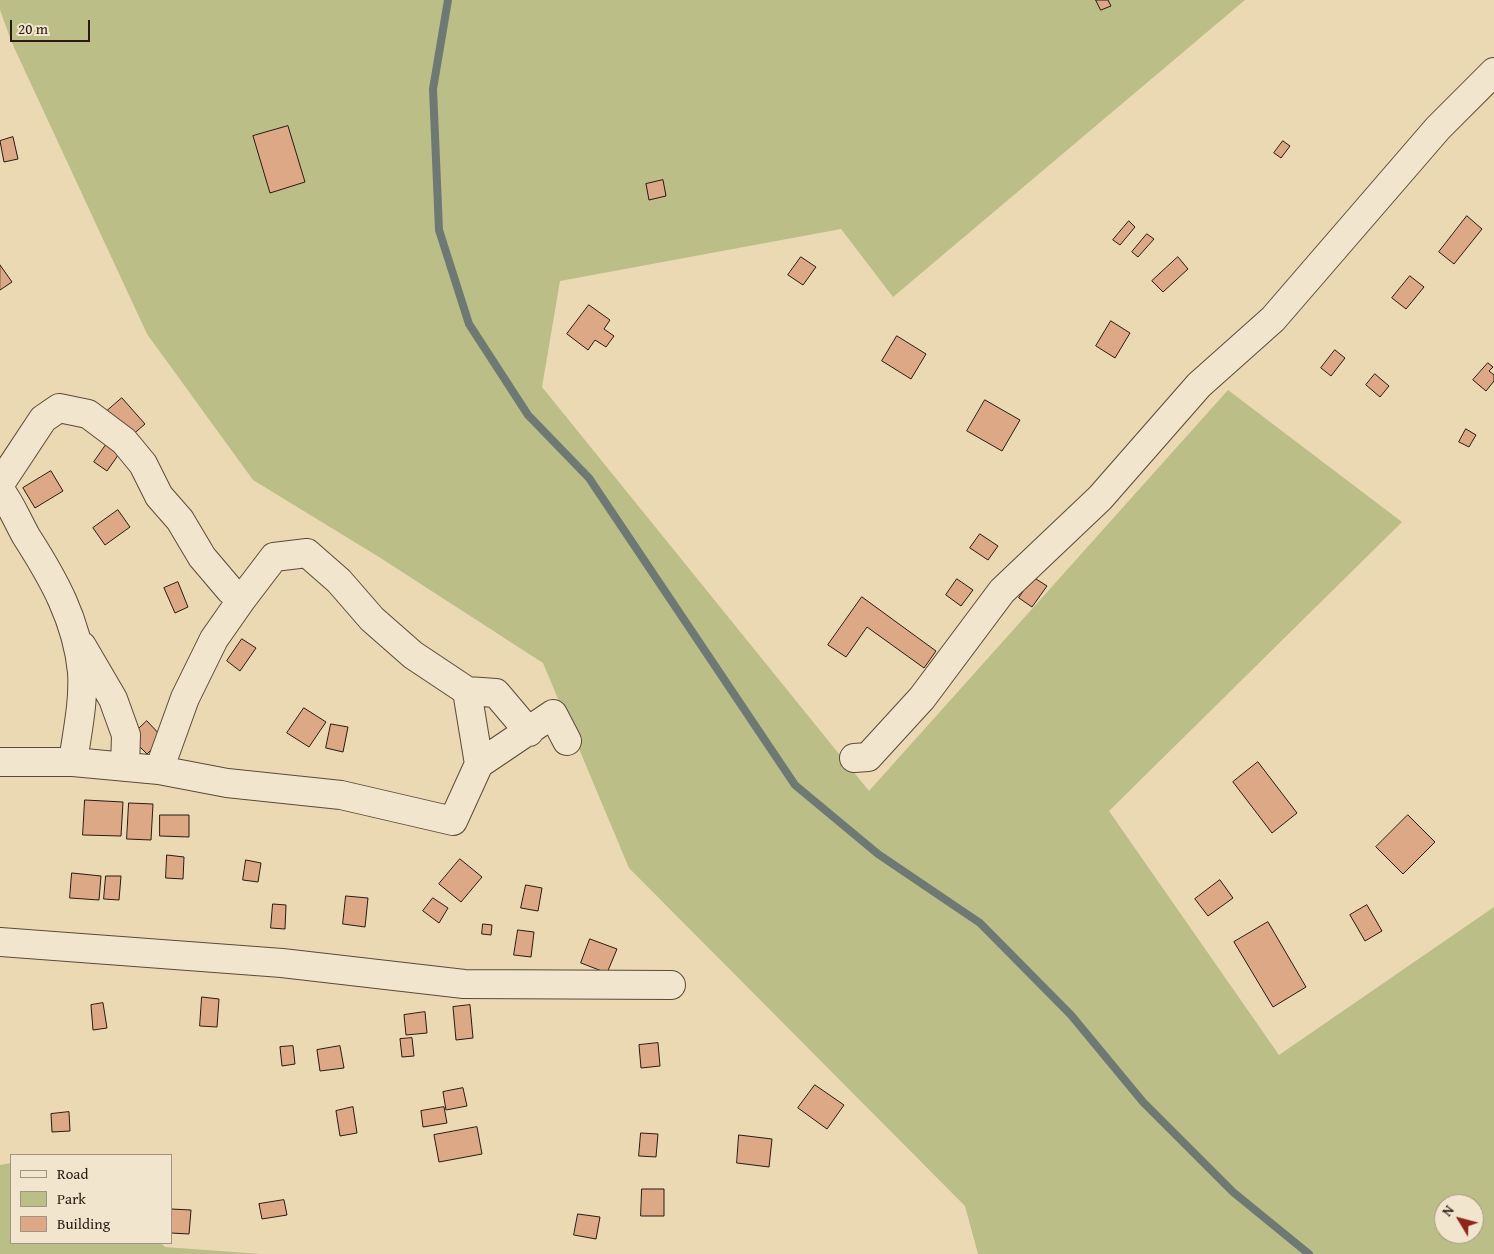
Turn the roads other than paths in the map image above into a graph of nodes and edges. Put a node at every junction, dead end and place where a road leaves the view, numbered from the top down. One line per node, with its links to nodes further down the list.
1 (1494, 72): 9 (street)
2 (0, 484): 4 (street)
3 (0, 490): 5 (street)
4 (242, 599): 6 (street); 14 (street)
5 (75, 633): 11 (street); 13 (street)
6 (467, 691): 7 (street); 12 (street)
7 (529, 732): 8 (street); 12 (street)
8 (567, 741)
9 (854, 758)
10 (0, 762): 11 (street)
11 (73, 762): 13 (street)
12 (479, 764): 14 (street)
13 (125, 767): 14 (street)
14 (159, 770)
15 (0, 942): 16 (street)
16 (671, 985)

